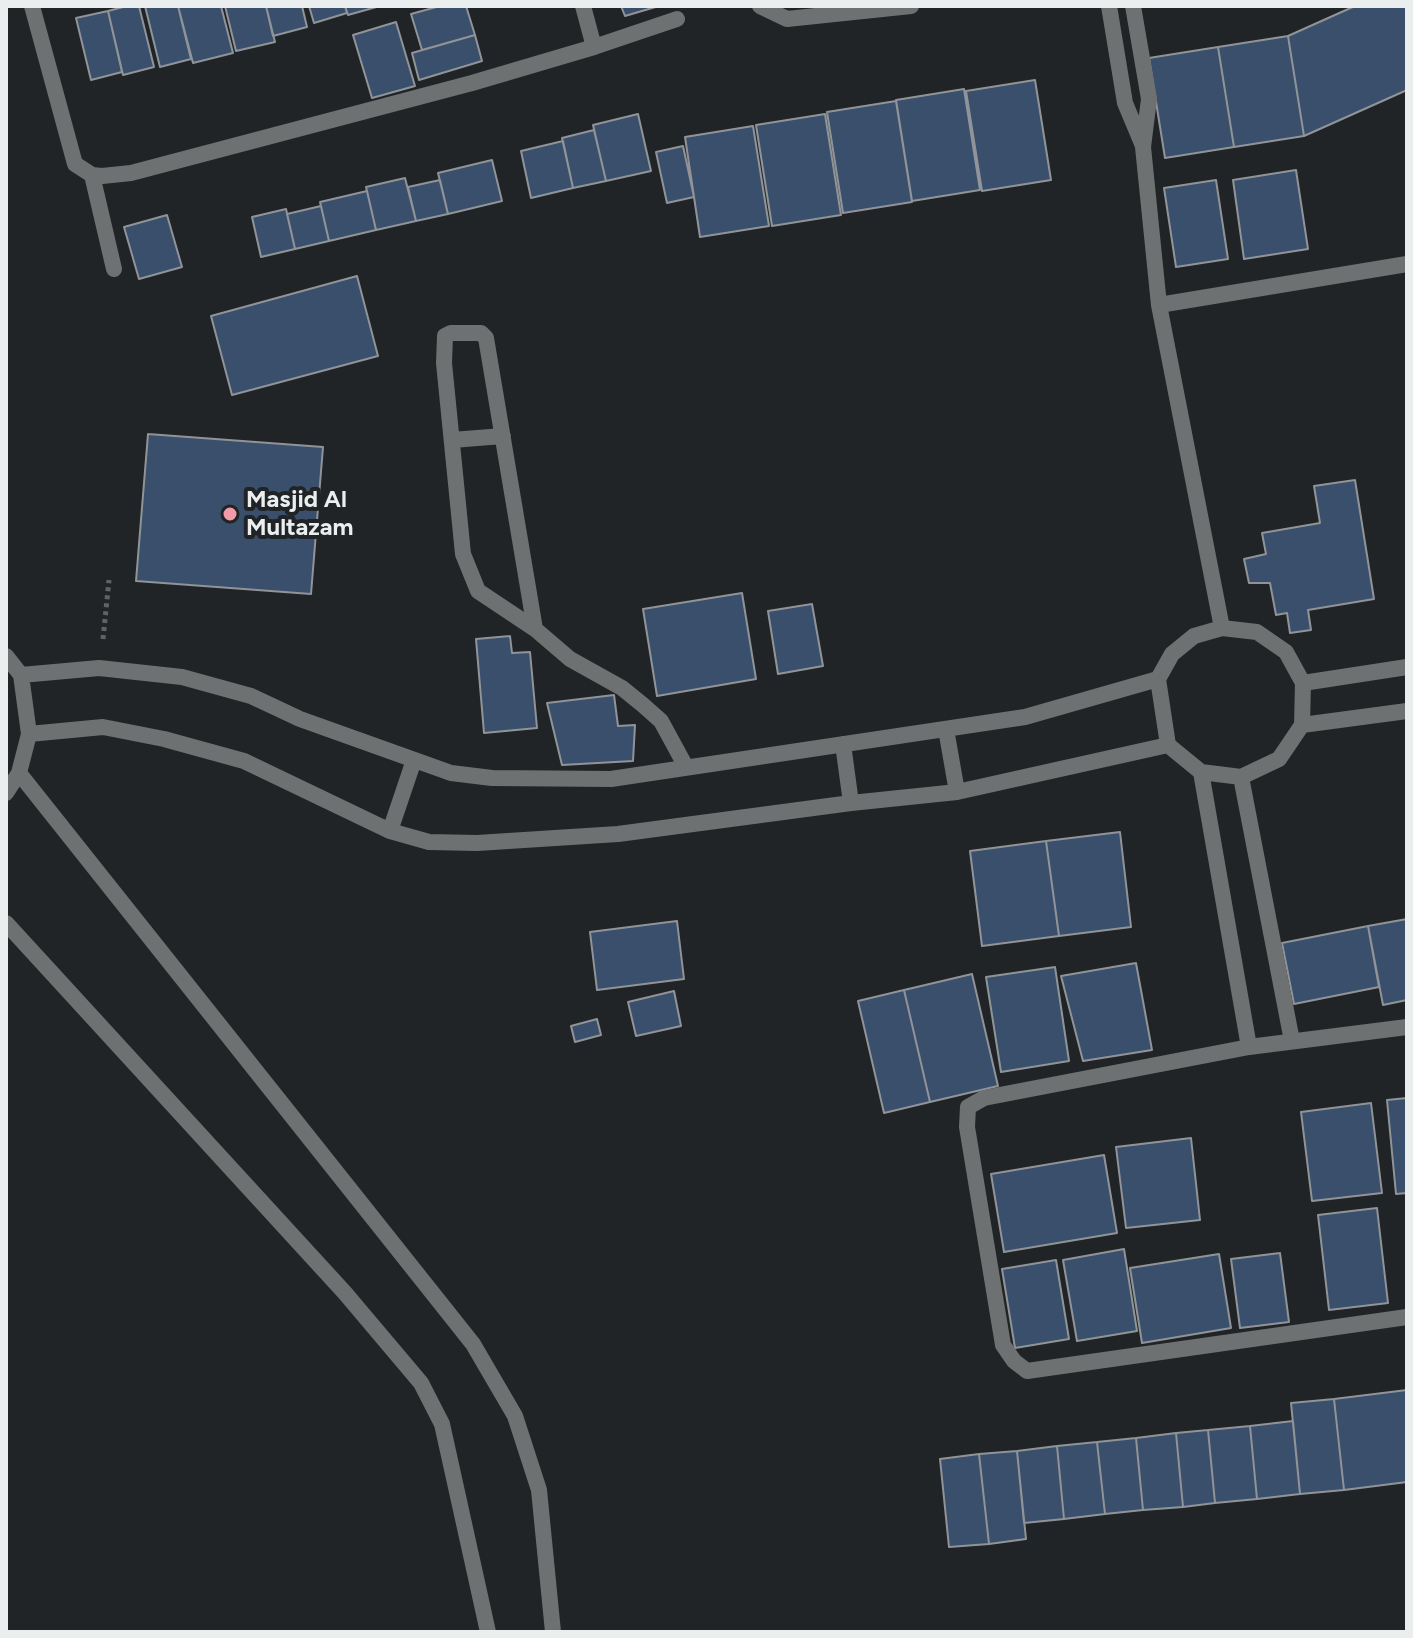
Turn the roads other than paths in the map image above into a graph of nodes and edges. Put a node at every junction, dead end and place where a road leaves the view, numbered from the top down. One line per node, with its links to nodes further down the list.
1 (32, 6): 10 (street)
2 (583, 6): 8 (street)
3 (760, 6): 4 (street)
4 (911, 6)
5 (1109, 6): 9 (street)
6 (1133, 6): 9 (street)
7 (677, 19): 8 (street)
8 (594, 47): 10 (street)
9 (1143, 147): 13 (street)
10 (92, 175): 12 (street)
11 (1407, 264): 13 (street)
12 (114, 269)
13 (1159, 305): 16 (street)
14 (503, 436): 15 (street); 15 (street); 17 (street)
15 (452, 440): 17 (street)
16 (1222, 628): 21 (street); 22 (street)
17 (535, 629): 30 (street)
18 (6, 656): 20 (street)
19 (1407, 667): 22 (street)
20 (21, 675): 26 (street); 29 (street)
21 (1158, 679): 25 (street); 28 (street)
22 (1303, 683): 24 (street)
23 (1407, 711): 24 (street)
24 (1302, 725): 33 (street)
25 (946, 729): 27 (street); 34 (street)
26 (29, 734): 32 (street); 37 (street)
27 (843, 744): 30 (street); 36 (street)
28 (1168, 745): 31 (street); 34 (street)
29 (414, 760): 30 (street); 37 (street)
30 (686, 767)
31 (1201, 772): 33 (street); 41 (street)
32 (19, 773): 35 (street); 44 (street)
33 (1241, 777): 40 (street)
34 (957, 792): 36 (street)
35 (6, 793)
36 (851, 803): 37 (street)
37 (390, 831)
38 (6, 923): 43 (street)
39 (1407, 1027): 40 (street)
40 (1292, 1041): 41 (street)
41 (1249, 1047): 42 (street)
42 (1407, 1317)
43 (488, 1632)
44 (553, 1632)

